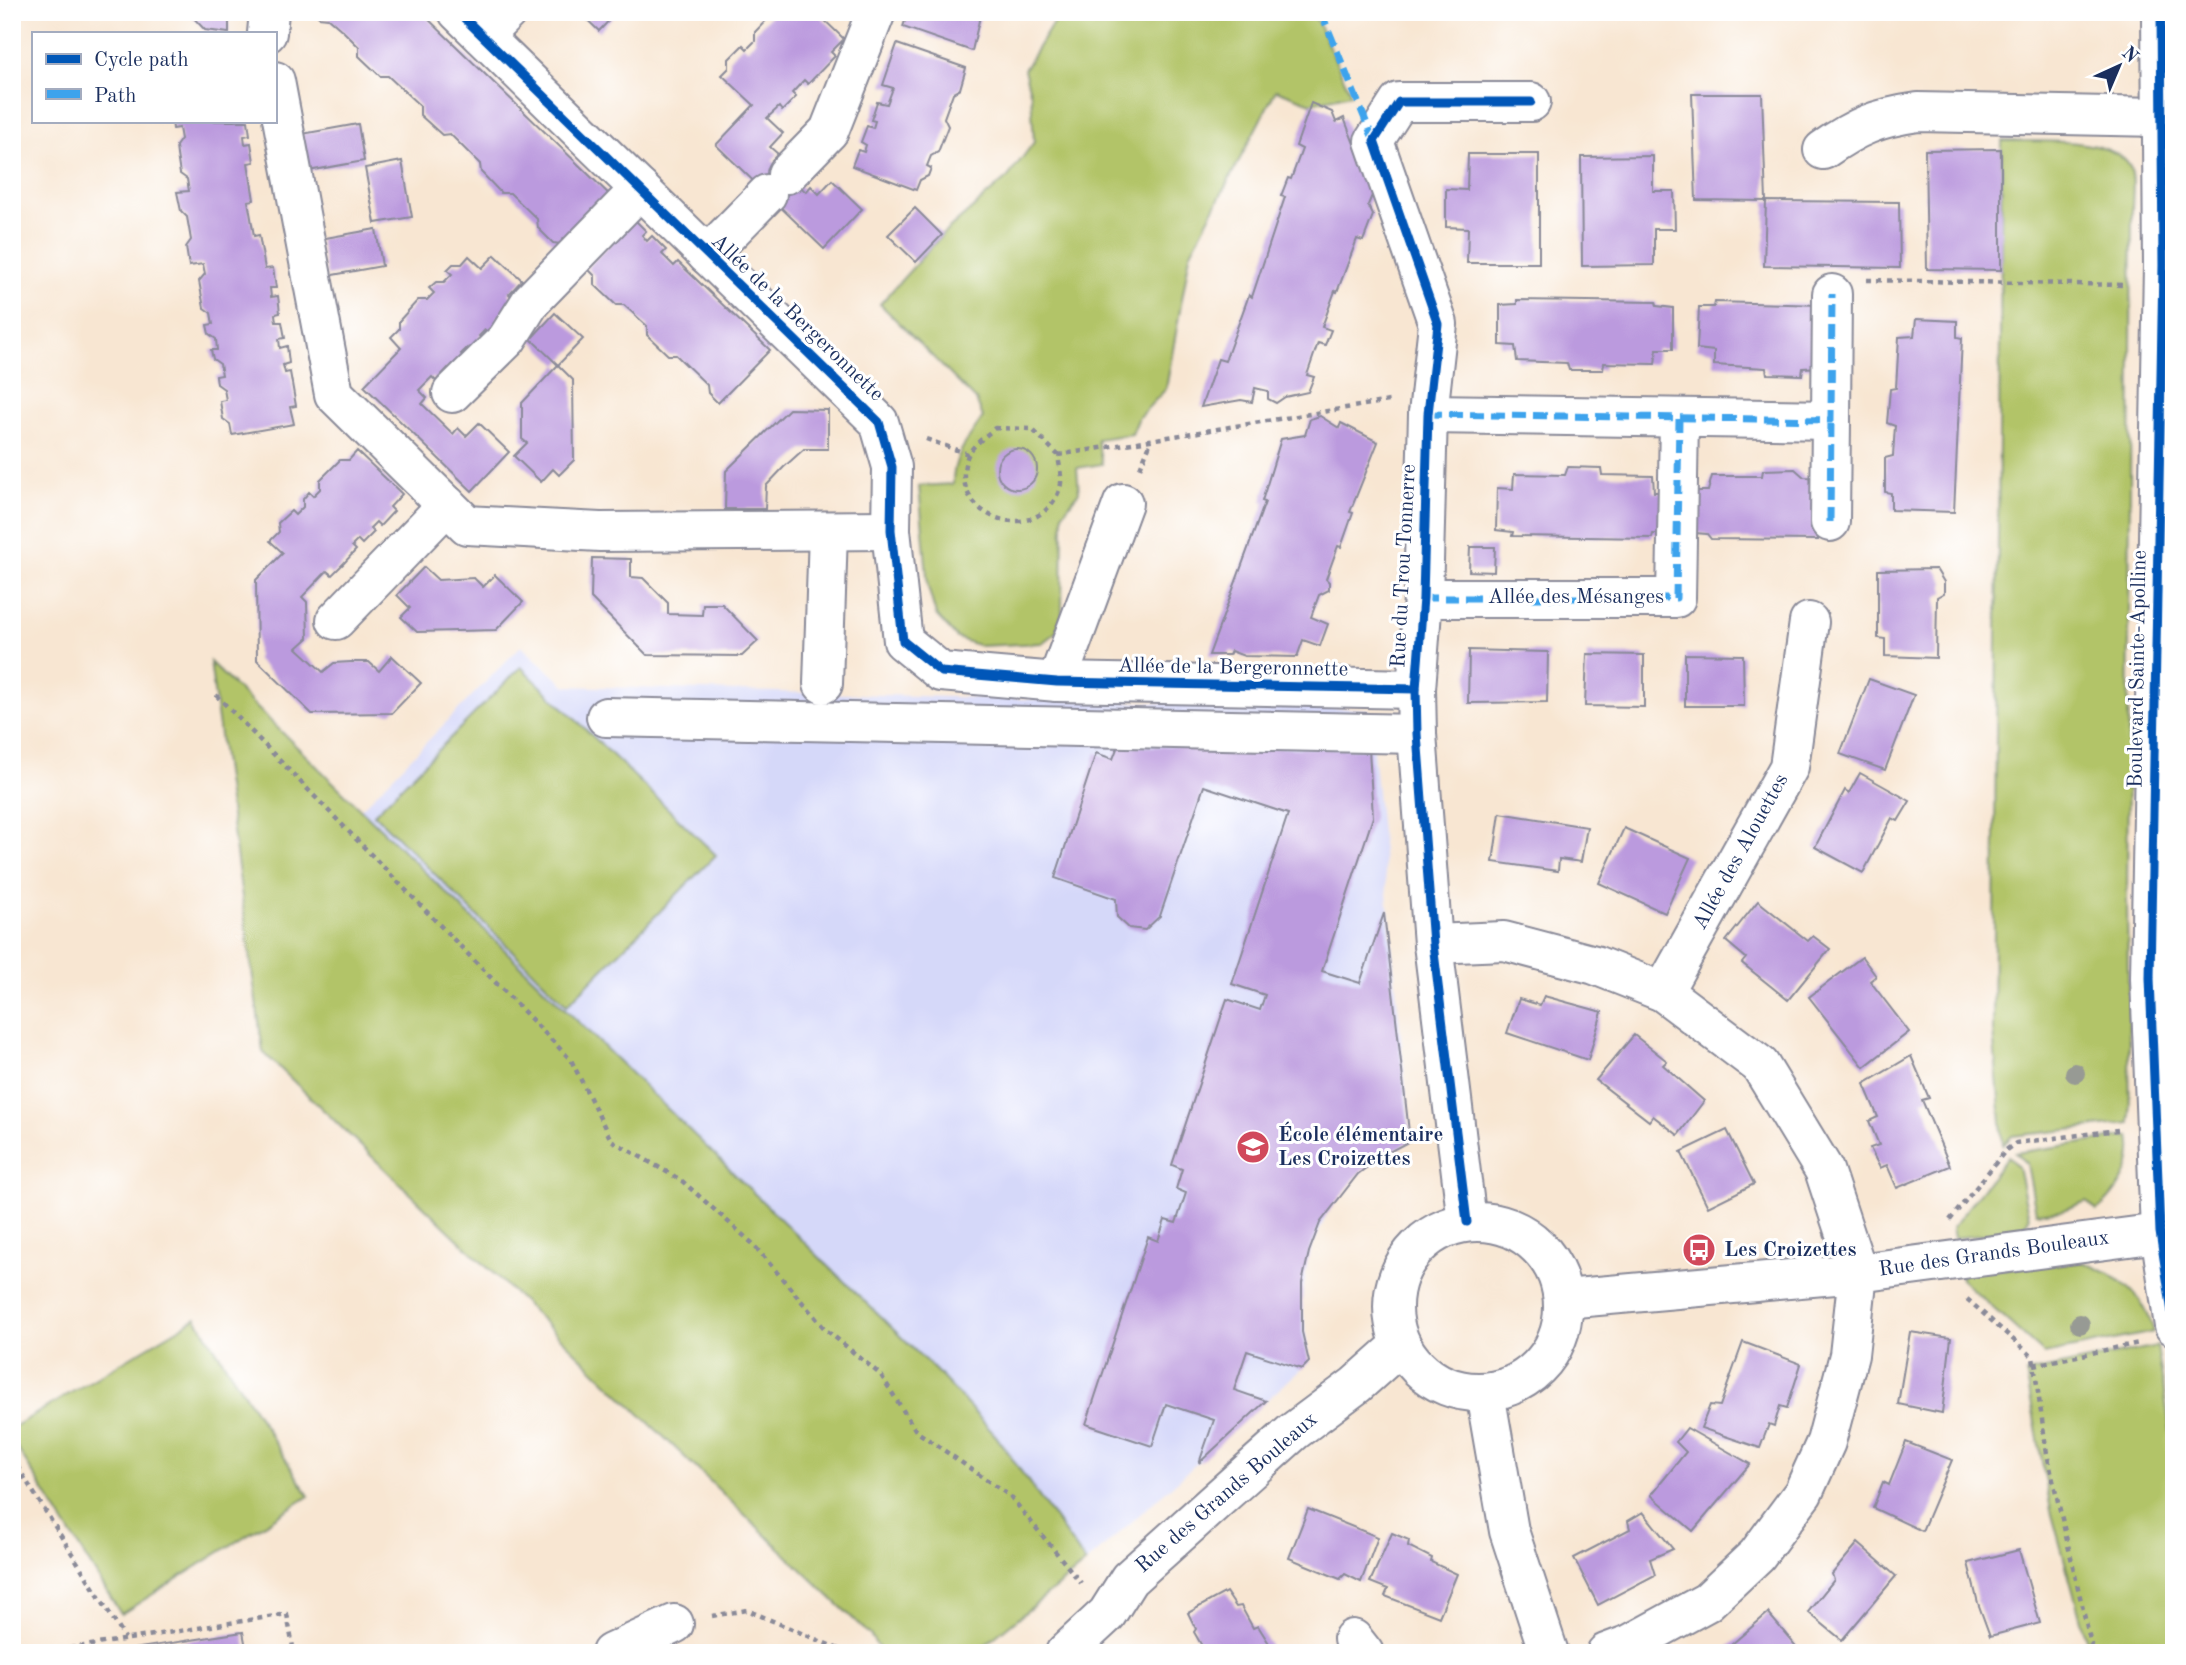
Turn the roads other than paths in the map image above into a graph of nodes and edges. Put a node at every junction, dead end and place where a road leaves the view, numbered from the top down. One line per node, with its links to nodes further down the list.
1 (269, 12): 5 (street)
2 (876, 12): 11 (street)
3 (2161, 12): 8 (street, Boulevard Sainte-Apolline)
4 (483, 20): 10 (street, Allée de la Bergeronnette)
5 (267, 32)
6 (276, 86): 18 (street)
7 (1531, 102): 14 (street, Rue du Trou Tonnerre)
8 (2160, 117): 9 (street); 33 (street, Boulevard Sainte-Apolline)
9 (1823, 150)
10 (640, 189): 11 (street, Allée de la Bergeronnette); 13 (street)
11 (707, 255): 20 (street, Allée de la Bergeronnette)
12 (1832, 294): 16 (street)
13 (452, 393)
14 (1429, 404): 15 (street); 22 (street, Rue du Trou Tonnerre)
15 (1679, 419): 16 (street); 22 (street, Allée des Mésanges)
16 (1831, 420): 19 (street)
17 (1123, 503): 25 (street)
18 (447, 505): 21 (street); 23 (street)
19 (1830, 522)
20 (891, 530): 21 (street); 25 (street, Allée de la Bergeronnette)
21 (828, 532): 26 (street)
22 (1423, 598): 27 (street, Rue du Trou Tonnerre)
23 (336, 620)
24 (1809, 622): 31 (street, Allée des Alouettes)
25 (1057, 682): 27 (street, Allée de la Bergeronnette)
26 (823, 684)
27 (1416, 689): 29 (street, Rue du Trou Tonnerre)
28 (606, 718): 29 (street)
29 (1417, 734): 30 (street, Rue du Trou Tonnerre)
30 (1433, 944): 31 (street); 32 (street, Rue du Trou Tonnerre)
31 (1663, 992): 34 (street)
32 (1466, 1222): 35 (street); 37 (street)
33 (2167, 1232): 34 (street, Rue des Grands Bouleaux); 36 (street, Boulevard Sainte-Apolline)
34 (1858, 1273): 35 (street, Rue des Grands Bouleaux); 43 (street)
35 (1564, 1299): 38 (street)
36 (2174, 1326)
37 (1401, 1345): 38 (street); 41 (street, Rue des Grands Bouleaux)
38 (1485, 1393): 42 (street)
39 (674, 1623): 40 (street)
40 (611, 1653)
41 (1065, 1653)
42 (1549, 1653)
43 (1606, 1653)

